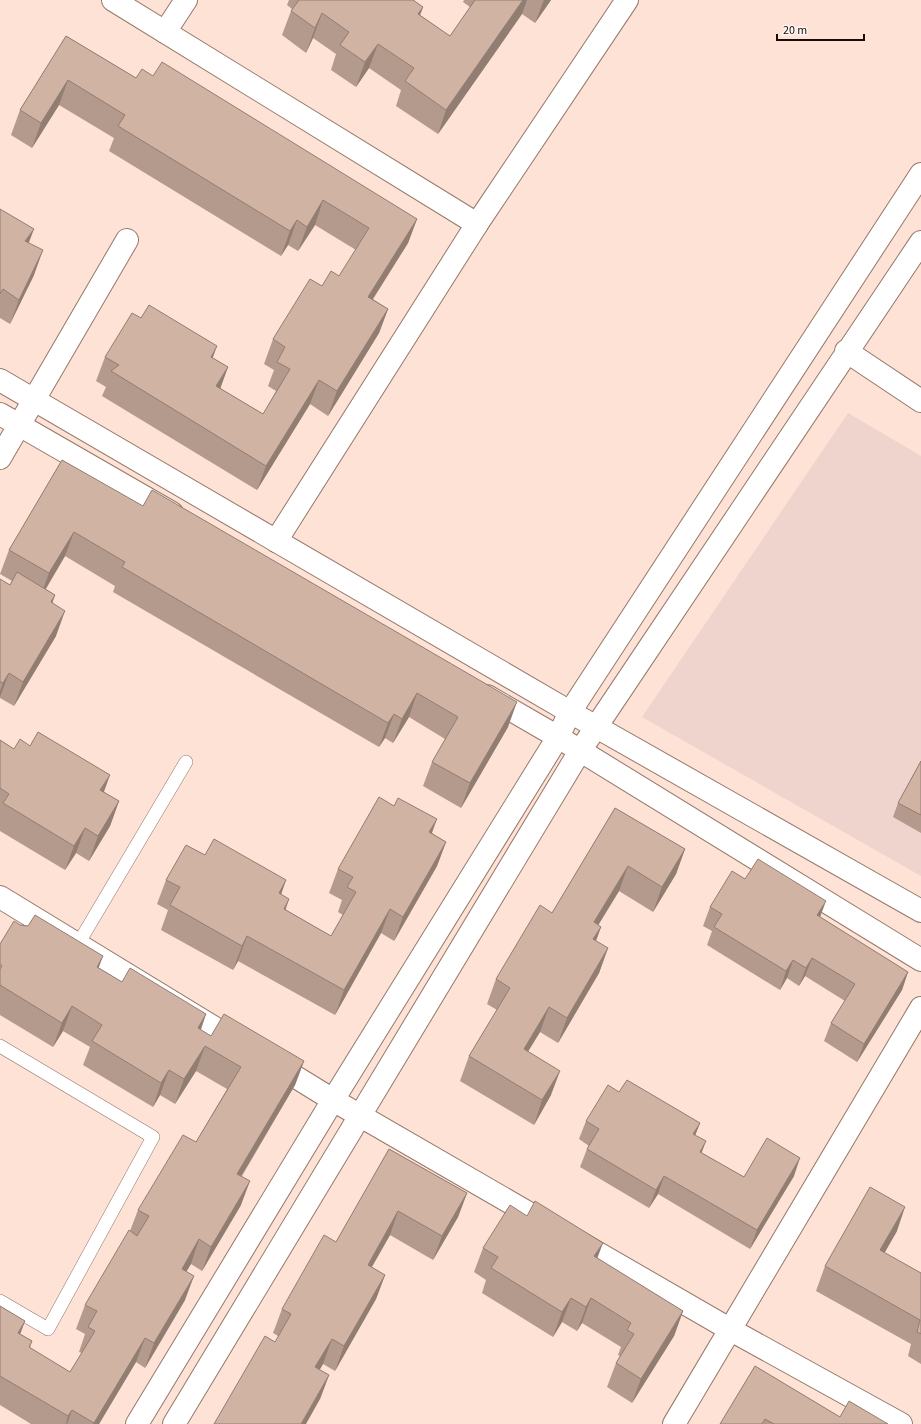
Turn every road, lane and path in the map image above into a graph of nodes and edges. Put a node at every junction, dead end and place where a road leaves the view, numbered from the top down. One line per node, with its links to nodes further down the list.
1 (113, 0): 4 (street)
2 (186, 0): 4 (street)
3 (626, 0): 6 (street)
4 (166, 32): 6 (street)
5 (921, 174): 19 (street)
6 (477, 224): 17 (street)
7 (127, 240): 11 (street)
8 (921, 242): 9 (street)
9 (846, 351): 12 (street); 20 (street)
10 (0, 380): 11 (street)
11 (34, 401): 14 (street); 17 (street)
12 (921, 401)
13 (0, 414): 14 (street)
14 (20, 425): 15 (street); 16 (street)
15 (0, 458)
16 (192, 525)
17 (276, 541): 19 (street)
18 (468, 685): 21 (street)
19 (570, 712): 20 (street); 21 (street)
20 (596, 727): 22 (street); 25 (street)
21 (558, 737): 22 (street); 30 (street)
22 (580, 751): 27 (street); 31 (street)
23 (186, 762): 26 (lane)
24 (0, 897): 26 (street)
25 (921, 911)
26 (78, 944): 30 (street)
27 (921, 960)
28 (921, 1008): 33 (street)
29 (0, 1046): 32 (lane)
30 (333, 1100): 31 (street); 34 (street)
31 (360, 1115): 33 (street); 35 (street)
32 (0, 1301)
33 (731, 1330): 36 (street); 37 (street)
34 (137, 1424)
35 (174, 1424)
36 (674, 1424)
37 (901, 1424)

